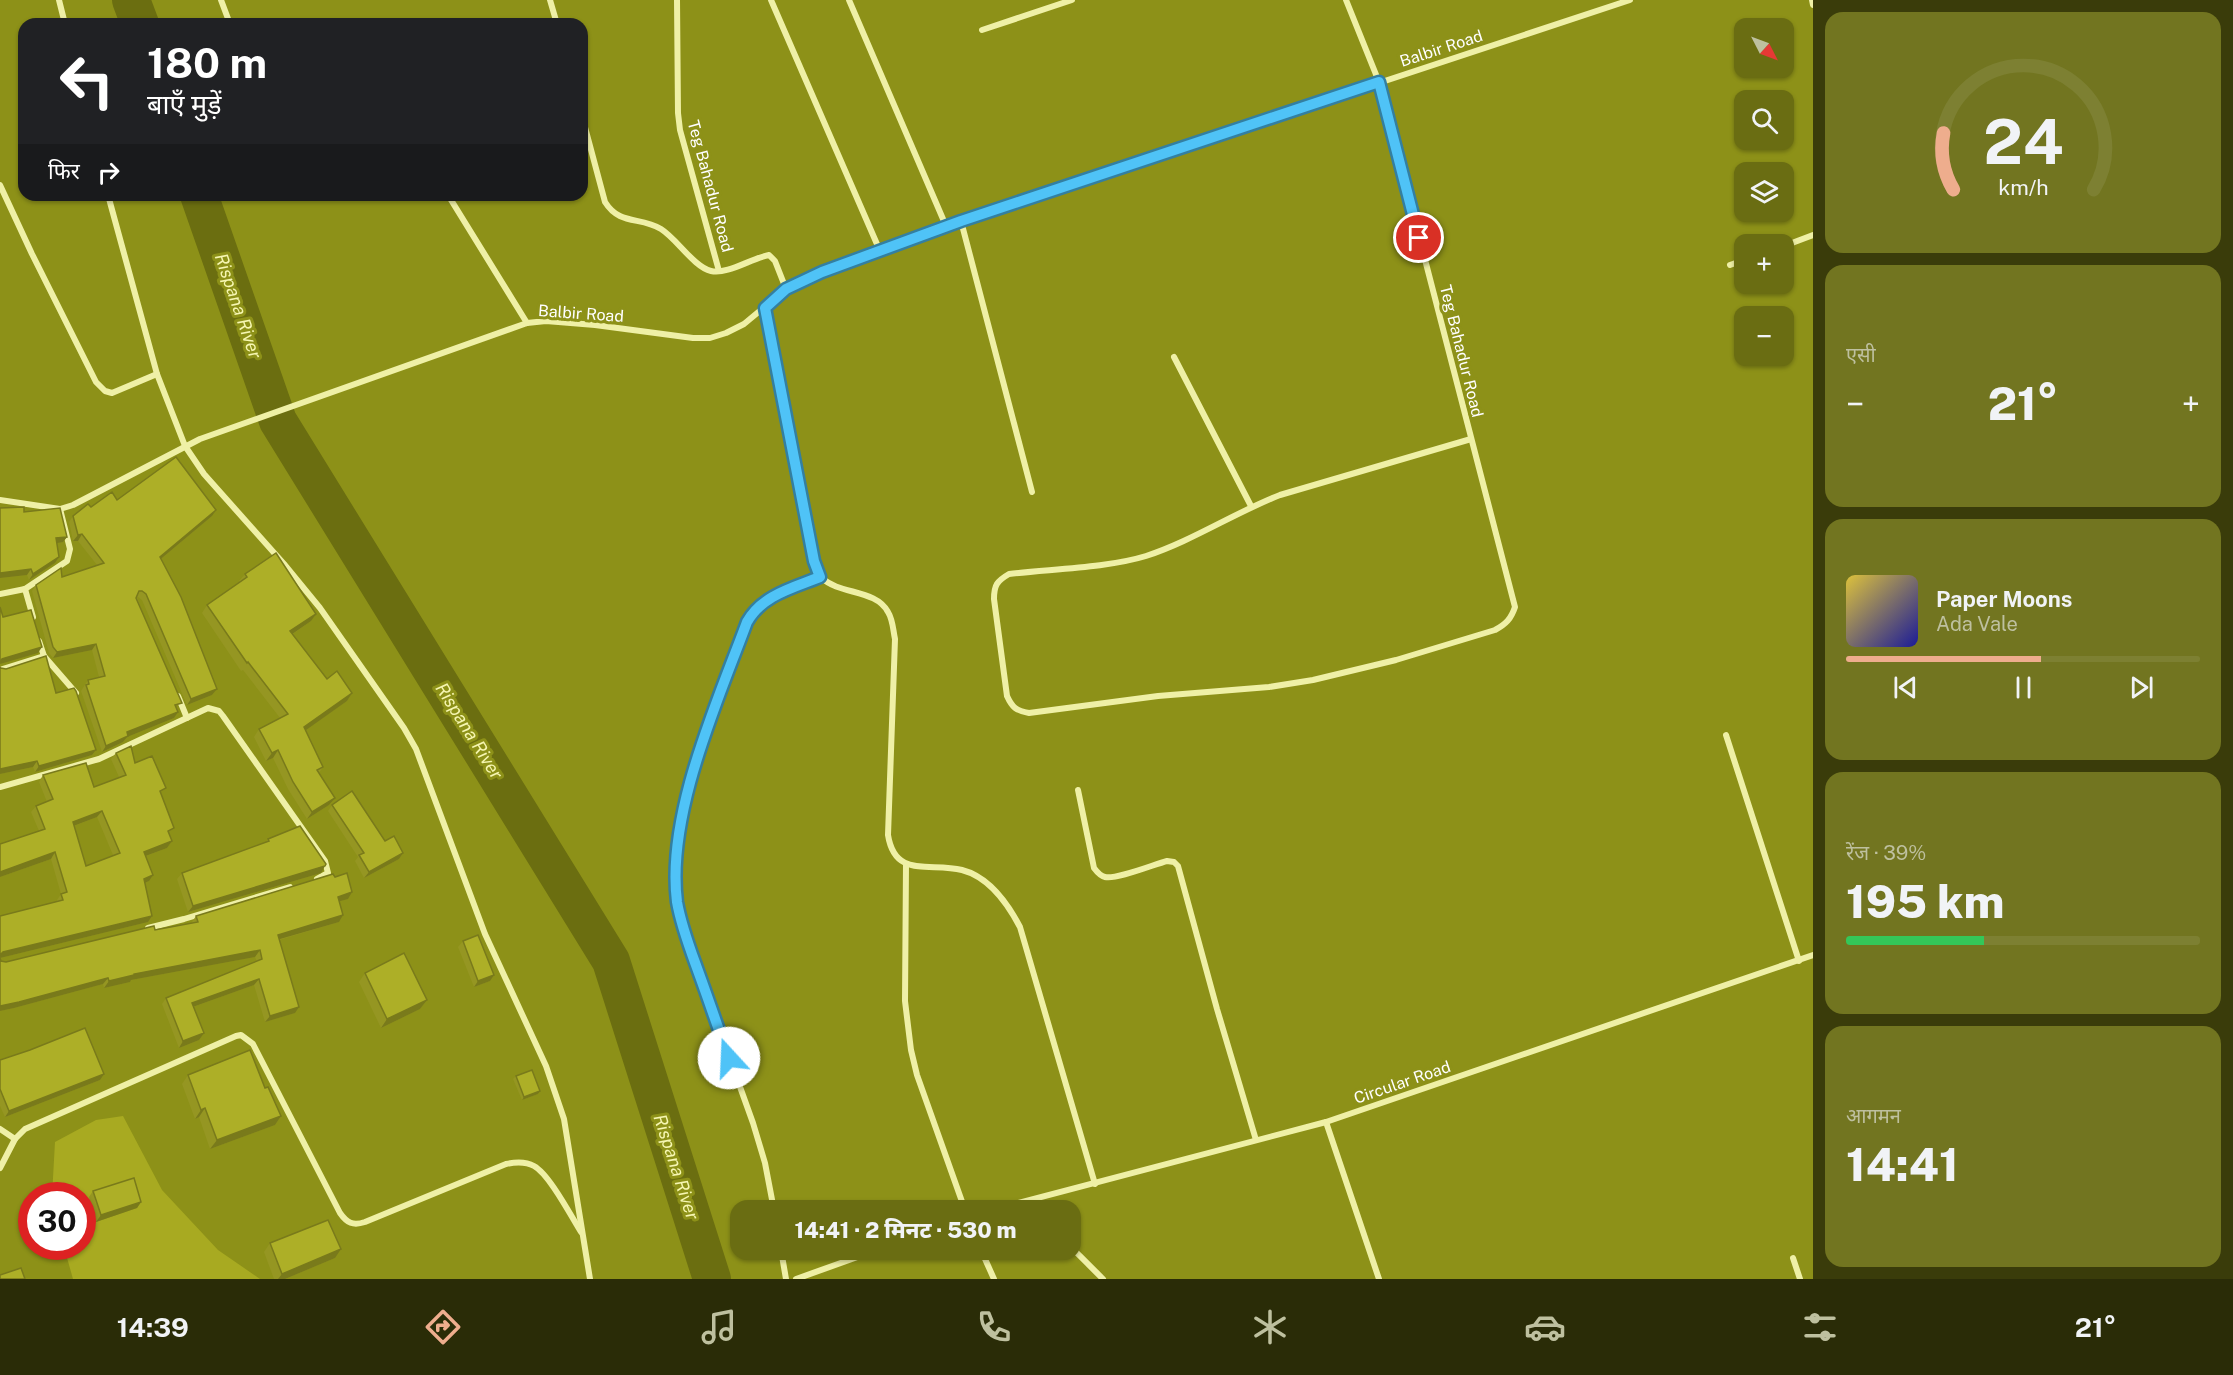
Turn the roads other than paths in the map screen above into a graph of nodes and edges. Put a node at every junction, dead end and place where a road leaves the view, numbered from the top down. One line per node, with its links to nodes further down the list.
1 (59, 0): 12 (street)
2 (221, 0): 13 (street)
3 (550, 0): 14 (street)
4 (677, 0): 28 (street, Teg Bahadur Road)
5 (771, 0): 25 (street)
6 (849, 0): 22 (street)
7 (1072, 0): 15 (street)
8 (1346, 0): 16 (street, Teg Bahadur Road)
9 (1630, 0): 16 (street, Balbir Road)
10 (1812, 0): 11 (street)
11 (1813, 5)
12 (64, 18)
13 (228, 18)
14 (555, 18)
15 (982, 30)
16 (1379, 82): 21 (street, Balbir Road); 34 (street, Teg Bahadur Road)
17 (588, 138): 28 (street)
18 (0, 184): 33 (street)
19 (110, 201): 33 (street)
20 (452, 201): 31 (street)
21 (961, 221): 22 (street, Balbir Road); 36 (street)
22 (946, 226): 25 (street, Balbir Road)
23 (1813, 235): 24 (street)
24 (1794, 242)
25 (880, 250): 29 (street, Balbir Road)
26 (1734, 264): 27 (street)
27 (1731, 265)
28 (719, 272): 29 (street)
29 (786, 289): 30 (street, Balbir Road)
30 (765, 308): 31 (street, Balbir Road); 40 (street)
31 (527, 323): 35 (street, Balbir Road)
32 (1174, 357): 38 (street)
33 (157, 374): 35 (street)
34 (1471, 439): 38 (street); 38 (street, Teg Bahadur Road)
35 (185, 446): 39 (street, Balbir Road); 70 (street)
36 (1032, 492)
37 (0, 500): 39 (street)
38 (1251, 506)
39 (60, 509): 41 (street)
40 (820, 577): 55 (street); 67 (street)
41 (25, 588): 42 (street); 43 (street)
42 (0, 594)
43 (34, 622)
44 (38, 634): 45 (street)
45 (44, 656): 46 (street); 48 (street)
46 (0, 670)
47 (174, 686): 49 (street)
48 (81, 705)
49 (187, 718): 52 (street); 56 (street)
50 (1726, 735): 60 (street)
51 (96, 748): 52 (street)
52 (99, 759): 53 (street)
53 (0, 787)
54 (1078, 790): 64 (street)
55 (906, 864): 66 (street); 68 (street)
56 (314, 880)
57 (292, 886): 58 (street)
58 (138, 930)
59 (1813, 955): 60 (street, Circular Road)
60 (1799, 961): 61 (street, Circular Road)
61 (1326, 1122): 64 (street, Circular Road); 81 (street)
62 (0, 1129): 63 (street)
63 (15, 1139): 65 (street); 70 (street)
64 (1256, 1140): 66 (street, Circular Road)
65 (0, 1168)
66 (1095, 1184): 69 (street, Circular Road)
67 (772, 1200)
68 (961, 1200)
69 (1035, 1200)
70 (583, 1235): 76 (street)
71 (1081, 1257): 80 (street)
72 (1793, 1258): 82 (street)
73 (783, 1260): 77 (street)
74 (849, 1260): 78 (street)
75 (985, 1260): 79 (street)
76 (590, 1279)
77 (786, 1279)
78 (796, 1279)
79 (994, 1279)
80 (1103, 1279)
81 (1379, 1279)
82 (1800, 1279)

